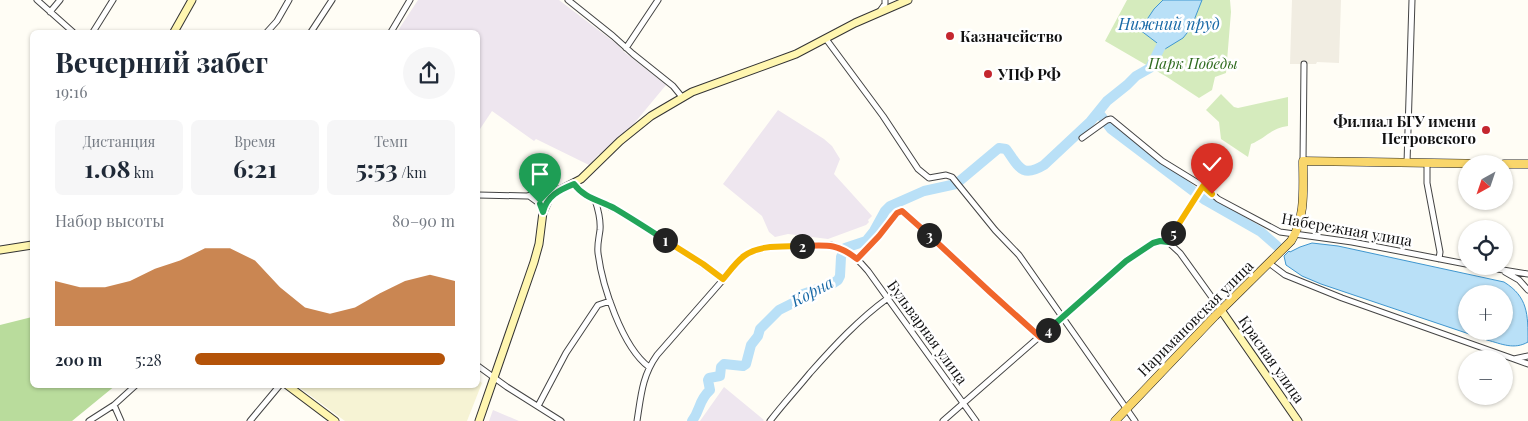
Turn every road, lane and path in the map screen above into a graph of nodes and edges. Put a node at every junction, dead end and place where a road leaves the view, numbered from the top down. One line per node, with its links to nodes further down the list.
1 (37, 0): 13 (street)
2 (60, 0): 13 (street)
3 (113, 0): 16 (street)
4 (192, 0): 17 (street)
5 (289, 0): 18 (street)
6 (332, 0): 19 (street)
7 (410, 0): 20 (street)
8 (568, 0): 22 (street)
9 (658, 0): 22 (street)
10 (885, 0): 14 (street)
11 (1412, 0): 27 (street)
12 (903, 1): 14 (street)
13 (50, 12): 15 (street)
14 (879, 12): 21 (street)
15 (71, 30)
16 (94, 30)
17 (175, 30)
18 (269, 30)
19 (313, 30)
20 (392, 30)
21 (826, 39): 24 (street); 55 (street)
22 (626, 48): 24 (street)
23 (1304, 64): 26 (street)
24 (682, 97): 32 (street)
25 (1082, 138): 33 (street, Набережная улица)
26 (1304, 161): 27 (main road); 39 (main road)
27 (1407, 163): 28 (main road)
28 (1427, 163): 29 (main road); 43 (street)
29 (1458, 163)
30 (1513, 164): 31 (main road)
31 (1528, 164)
32 (574, 184): 34 (street); 37 (street)
33 (1203, 186): 39 (street, Набережная улица); 40 (street)
34 (566, 187): 36 (street); 38 (street)
35 (480, 195): 36 (street)
36 (527, 196): 38 (street)
37 (595, 200): 50 (street); 53 (street)
38 (543, 212): 62 (street)
39 (1294, 235): 43 (street, Набережная улица); 46 (main road, Наримановская улица)
40 (1168, 242): 54 (street, Красная улица); 55 (street)
41 (30, 245): 42 (street)
42 (0, 250)
43 (1439, 258): 45 (street, Набережная улица)
44 (857, 259): 50 (street, Бульварная улица); 52 (street, Бульварная улица); 56 (street)
45 (1458, 262)
46 (1269, 263): 54 (main road, Наримановская улица); 58 (street)
47 (1513, 272): 48 (street)
48 (1528, 274)
49 (1509, 275): 51 (street)
50 (723, 279): 60 (street)
51 (1528, 290)
52 (888, 298): 66 (street, Бульварная улица); 77 (street)
53 (610, 301): 60 (street); 68 (street)
54 (1221, 310): 69 (main road, Наримановская улица); 82 (street, Красная улица)
55 (1062, 317): 56 (street); 69 (street)
56 (1040, 337): 66 (street)
57 (1528, 356): 58 (street)
58 (1514, 359): 59 (street)
59 (1528, 364)
60 (649, 367): 76 (street)
61 (480, 368): 62 (street)
62 (494, 378): 68 (street); 74 (street)
63 (133, 388): 67 (street)
64 (278, 388): 72 (street)
65 (291, 388): 73 (street)
66 (964, 403): 78 (street); 79 (street, Бульварная улица)
67 (114, 404): 70 (street); 71 (street)
68 (538, 406): 75 (street)
69 (1126, 409): 80 (main road, Наримановская улица); 81 (street)
70 (89, 421)
71 (121, 421)
72 (250, 421)
73 (335, 421)
74 (479, 421)
75 (561, 421)
76 (637, 421)
77 (770, 421)
78 (943, 421)
79 (976, 421)
80 (1115, 421)
81 (1134, 421)
82 (1298, 421)

